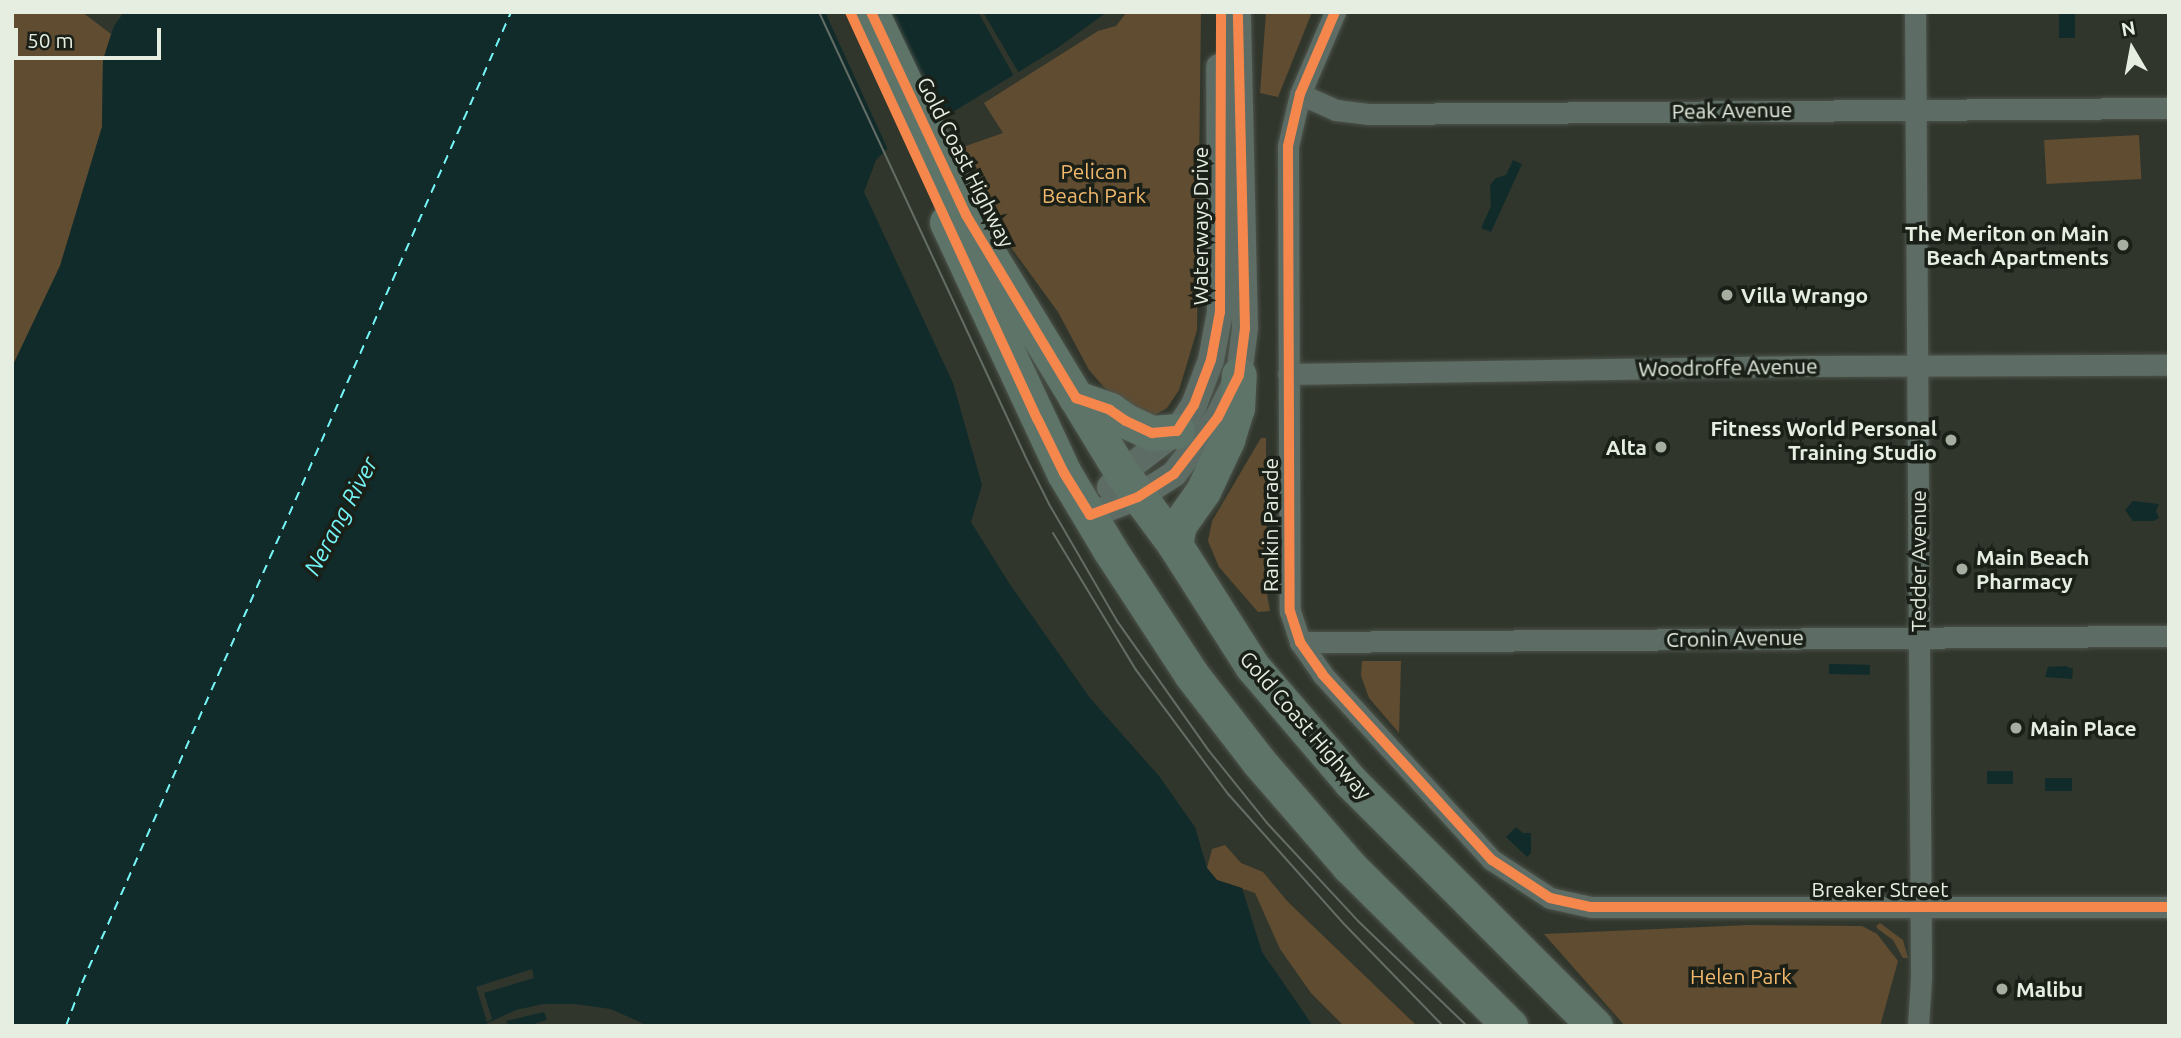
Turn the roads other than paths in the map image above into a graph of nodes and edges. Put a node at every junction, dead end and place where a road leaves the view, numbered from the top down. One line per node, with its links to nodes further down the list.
1 (850, 12): 10 (highway, Gold Coast Highway)
2 (871, 12): 10 (highway, Gold Coast Highway)
3 (1221, 12): 16 (street, Waterways Drive)
4 (1238, 12): 14 (street, Waterways Drive)
5 (1335, 12): 7 (street, Rankin Parade)
6 (1915, 12): 9 (street, Tedder Avenue)
7 (1300, 94): 9 (street, Peak Avenue); 13 (street, Rankin Parade)
8 (2169, 108): 9 (street, Peak Avenue)
9 (1915, 111): 12 (street, Tedder Avenue)
10 (932, 165): 15 (highway, Gold Coast Highway); 18 (highway, Gold Coast Highway)
11 (2169, 365): 12 (street, Woodroffe Avenue)
12 (1917, 368): 13 (street, Woodroffe Avenue); 21 (street, Tedder Avenue)
13 (1288, 374): 22 (street, Rankin Parade)
14 (1239, 375): 17 (street, Waterways Drive); 19 (highway)
15 (1076, 398): 16 (highway); 17 (highway, Gold Coast Highway)
16 (1177, 431): 17 (street, Waterways Drive)
17 (1130, 485): 18 (street); 19 (highway, Gold Coast Highway)
18 (1089, 514): 26 (highway, Gold Coast Highway)
19 (1175, 545): 27 (highway, Gold Coast Highway)
20 (2169, 636): 21 (street, Cronin Avenue)
21 (1918, 638): 22 (street, Cronin Avenue); 25 (street, Tedder Avenue)
22 (1300, 642): 23 (street, Rankin Parade)
23 (1591, 907): 25 (street, Breaker Street)
24 (2169, 907): 25 (street, Breaker Street)
25 (1919, 909): 28 (street, Tedder Avenue)
26 (1510, 1026)
27 (1595, 1026)
28 (1918, 1026)

